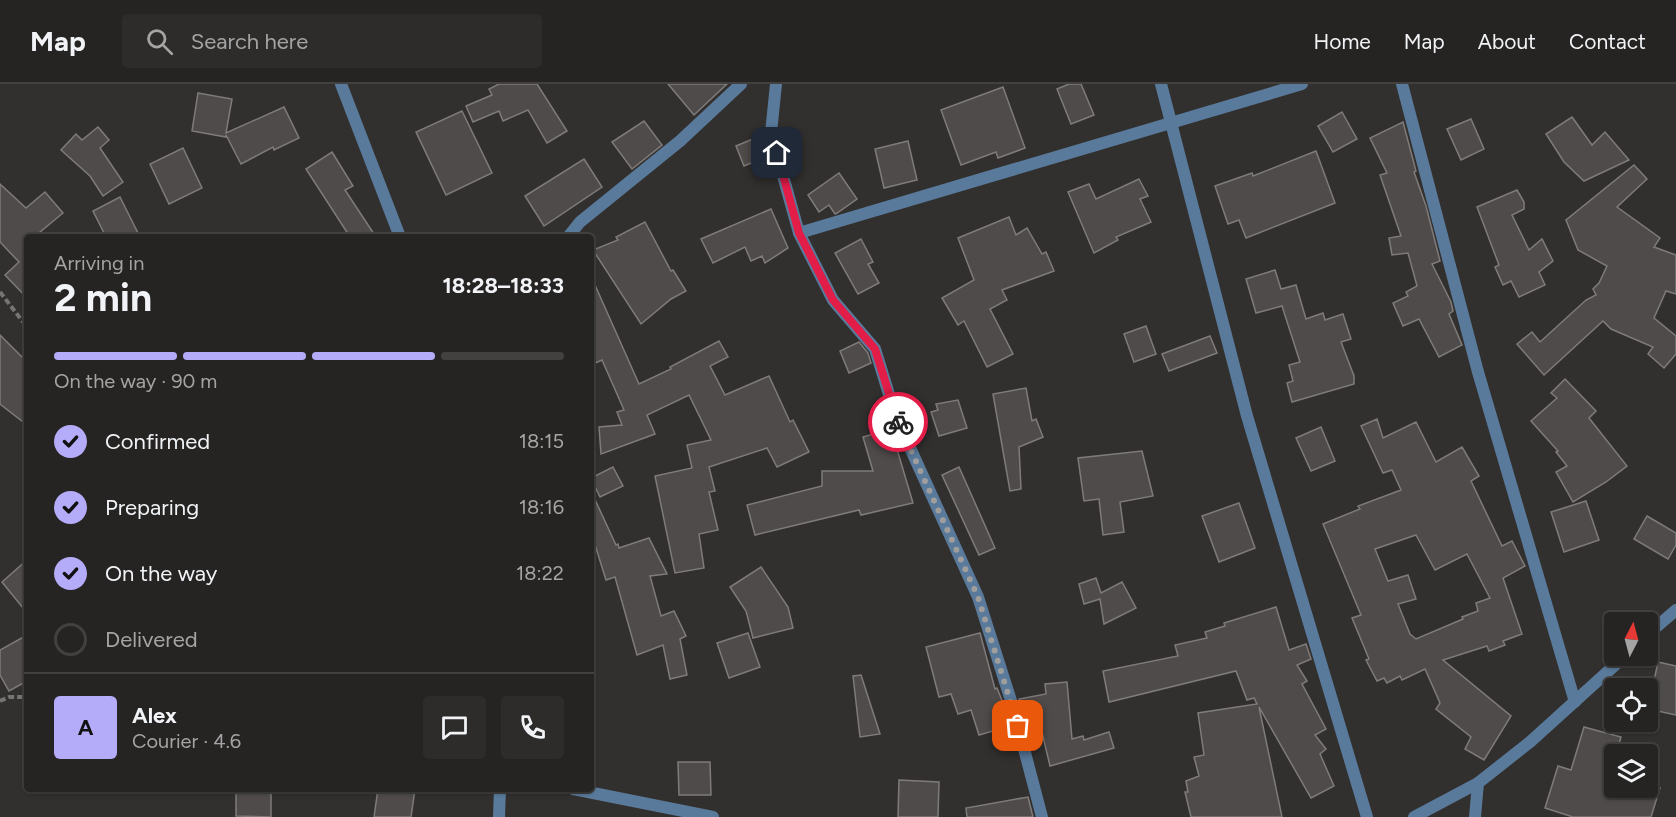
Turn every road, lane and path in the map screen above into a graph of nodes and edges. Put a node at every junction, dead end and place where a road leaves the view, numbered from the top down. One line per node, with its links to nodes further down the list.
1 (341, 84): 9 (street)
2 (741, 84): 10 (street)
3 (776, 84): 8 (street)
4 (1161, 84): 7 (street)
5 (1302, 84): 7 (street)
6 (1402, 84): 18 (street)
7 (1171, 124): 8 (street); 25 (street)
8 (799, 233): 24 (street)
9 (399, 234)
10 (570, 234)
11 (0, 292): 12 (path)
12 (24, 323)
13 (1676, 610): 14 (street)
14 (1658, 626)
15 (1614, 666): 18 (street)
16 (24, 697): 17 (path)
17 (0, 701)
18 (1575, 702): 19 (street)
19 (1478, 783): 26 (street); 27 (street)
20 (500, 792): 22 (street)
21 (588, 792): 23 (street)
22 (499, 817)
23 (713, 817)
24 (1042, 817)
25 (1367, 817)
26 (1414, 817)
27 (1475, 817)

